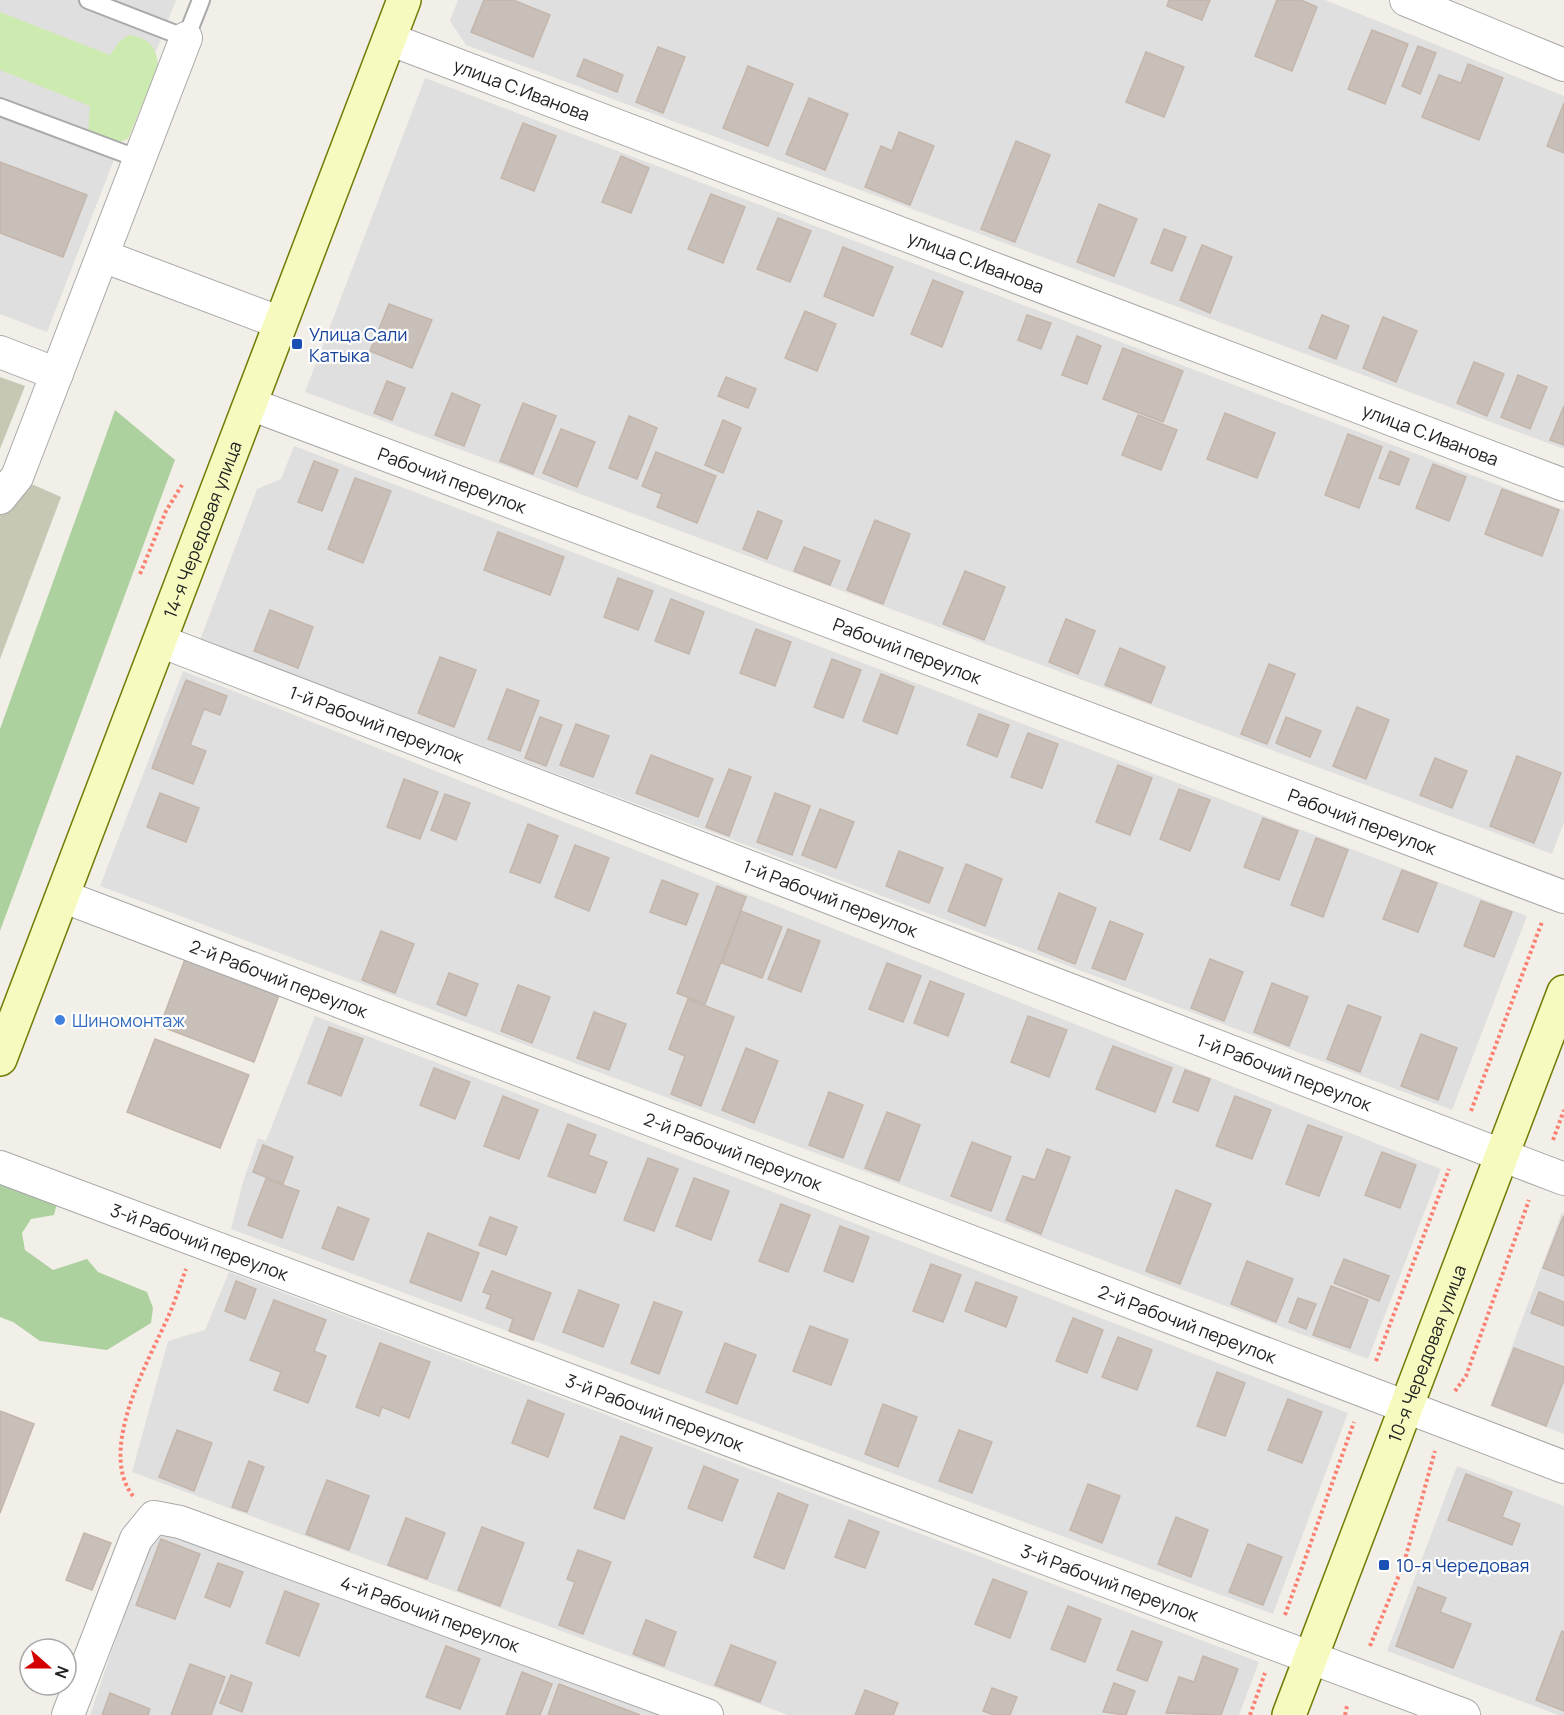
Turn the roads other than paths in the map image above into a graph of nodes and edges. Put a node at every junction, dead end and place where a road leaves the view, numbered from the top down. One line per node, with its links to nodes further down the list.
1 (88, 0): 5 (lane)
2 (201, 0): 5 (lane)
3 (404, 0): 6 (main road, 14-я Чередовая улица)
4 (1406, 0): 7 (street)
5 (186, 38): 9 (street)
6 (389, 39): 11 (main road, 14-я Чередовая улица); 15 (street, улица С.Иванова)
7 (1564, 65)
8 (0, 107): 9 (lane)
9 (139, 159): 10 (street)
10 (103, 256): 11 (street); 13 (street)
11 (281, 323): 14 (main road, 14-я Чередовая улица)
12 (0, 352): 13 (street)
13 (57, 374): 16 (street)
14 (250, 404): 17 (main road, 14-я Чередовая улица); 18 (street, Рабочий переулок)
15 (1564, 485)
16 (0, 498)
17 (160, 640): 19 (main road, 14-я Чередовая улица); 22 (street, 1-й Рабочий переулок)
18 (1558, 895)
19 (62, 896): 21 (main road, 14-я Чередовая улица); 25 (street, 2-й Рабочий переулок)
20 (1564, 992): 22 (main road, 10-я Чередовая улица)
21 (0, 1059)
22 (1502, 1155): 24 (street, 1-й Рабочий переулок); 25 (main road, 10-я Чередовая улица)
23 (0, 1167): 27 (street, 3-й Рабочий переулок)
24 (1564, 1179)
25 (1406, 1408): 26 (street, 2-й Рабочий переулок); 27 (main road, 10-я Чередовая улица)
26 (1564, 1467)
27 (1311, 1657): 30 (main road, 10-я Чередовая улица); 31 (street, 3-й Рабочий переулок)
28 (68, 1715): 29 (street, 4-й Рабочий переулок)
29 (707, 1715)
30 (1289, 1715)
31 (1464, 1715)

